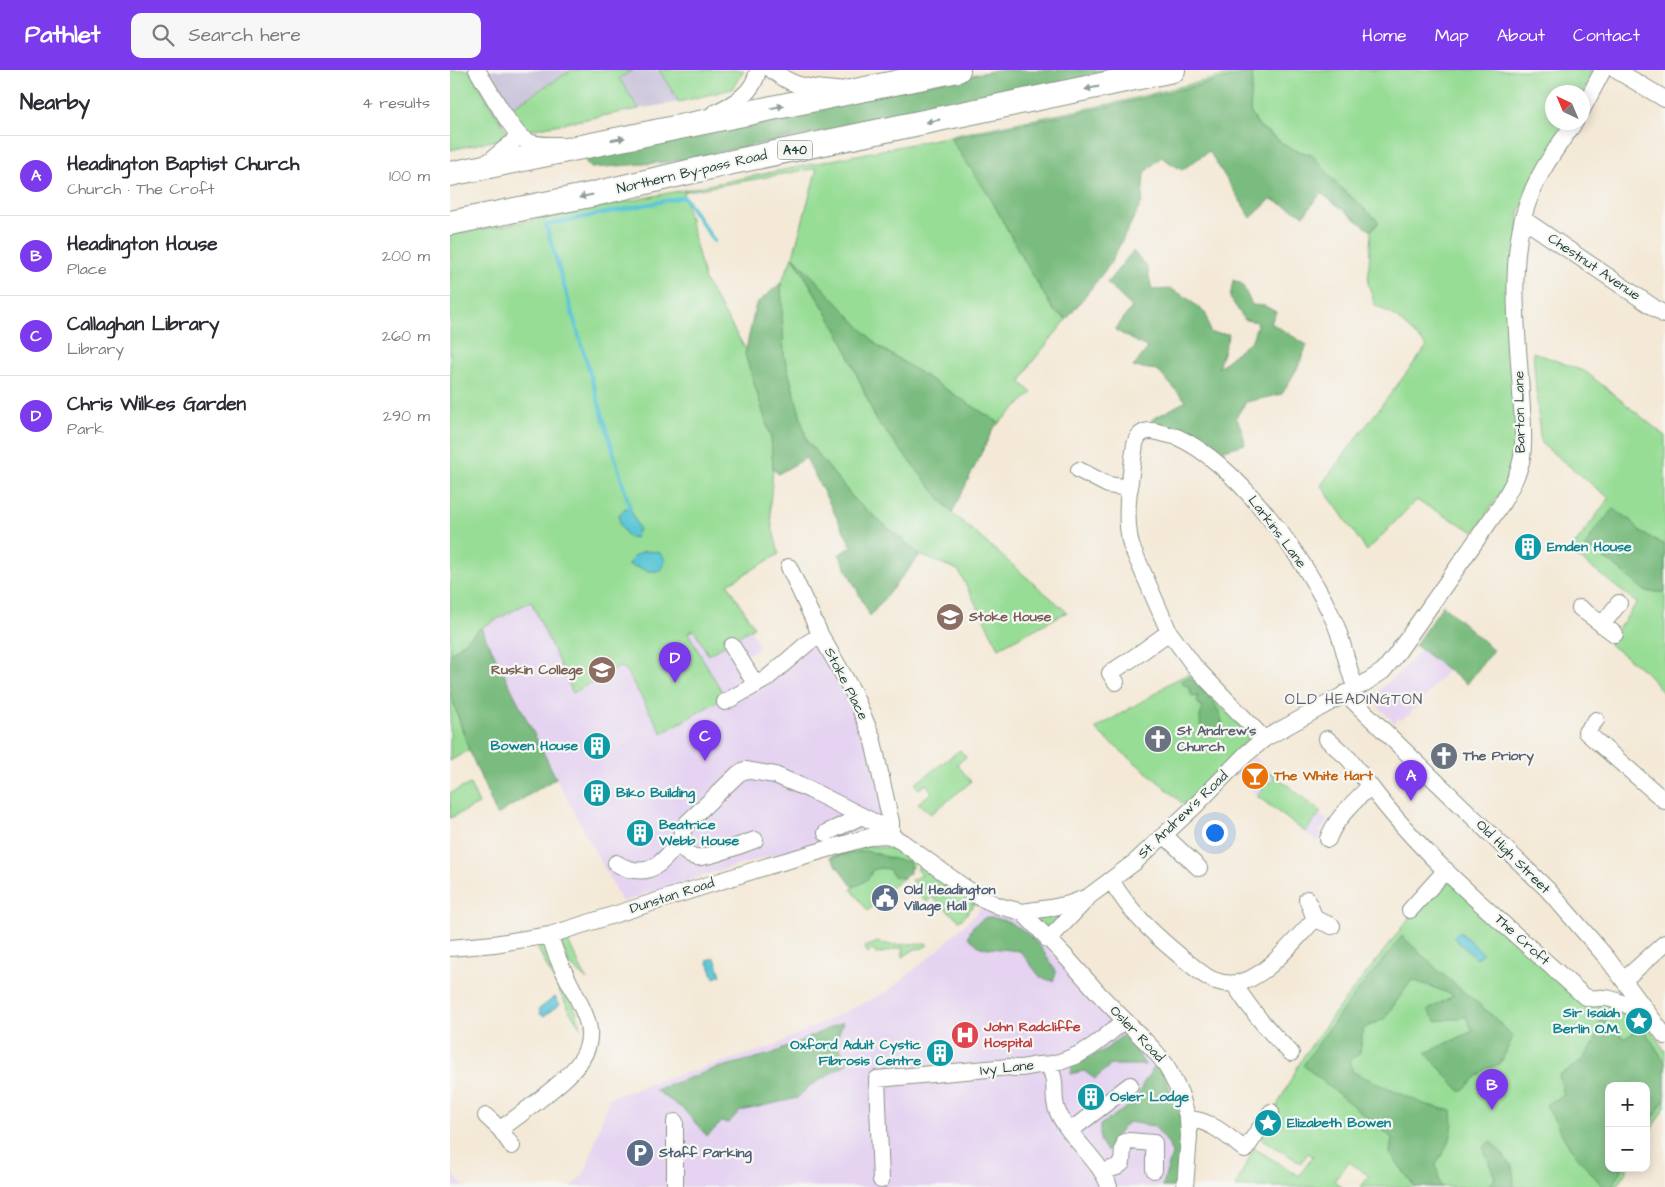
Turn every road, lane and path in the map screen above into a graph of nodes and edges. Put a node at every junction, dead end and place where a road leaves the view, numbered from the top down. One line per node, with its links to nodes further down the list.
1 (477, 70): 13 (street)
2 (758, 70): 11 (street)
3 (772, 70): 8 (street)
4 (958, 70): 8 (highway)
5 (1173, 70): 18 (highway, Northern By-pass Road / A40, one-way to 18)
6 (1603, 70): 9 (street)
7 (1616, 70): 10 (street)
8 (857, 92): 11 (highway, one-way to 8)
9 (1590, 95)
10 (1665, 99)
11 (690, 124): 14 (highway, one-way to 11)
12 (1569, 130): 17 (street, Barton Lane)
13 (517, 133): 14 (street); 15 (street)
14 (580, 147): 15 (highway)
15 (479, 168): 16 (highway)
16 (450, 174)
17 (1523, 219): 19 (street, Chestnut Avenue); 30 (street, Barton Lane)
18 (450, 223)
19 (1665, 315)
20 (1079, 470): 21 (street)
21 (1130, 488): 25 (street); 30 (street, Larkins Lane)
22 (789, 567): 26 (street, Stoke Place)
23 (1619, 603): 24 (street)
24 (1580, 608)
25 (1169, 632): 28 (street); 33 (street)
26 (821, 636): 29 (street); 39 (street, Stoke Place)
27 (732, 646): 29 (street)
28 (1116, 682)
29 (756, 685): 31 (street)
30 (1350, 691): 33 (street, St. Andrew's Road); 58 (street, Old High Street)
31 (725, 702)
32 (1588, 727): 36 (street)
33 (1264, 739): 40 (street, St. Andrew's Road)
34 (1327, 739): 35 (street, The Croft)
35 (1370, 786): 41 (street); 46 (street, The Croft)
36 (1665, 801)
37 (862, 816): 38 (street); 39 (street, St. Andrew's Road); 43 (street, St. Andrew's Road)
38 (826, 833)
39 (888, 835): 51 (street, St. Andrew's Road); 54 (street, Dunstan Road)
40 (1164, 835): 45 (street); 47 (street, St. Andrew's Road)
41 (1328, 839)
42 (755, 840): 43 (street)
43 (680, 841): 44 (street)
44 (616, 862)
45 (1199, 868)
46 (1446, 870): 50 (street); 60 (street, The Croft)
47 (1111, 880): 48 (street, St. Andrew's Road); 59 (street)
48 (1088, 897): 51 (street, St. Andrew's Road); 55 (street, St. Andrew's Road)
49 (1307, 899): 52 (street)
50 (1410, 910)
51 (1022, 912): 55 (street, Osler Road)
52 (1315, 920): 53 (street); 59 (street)
53 (1332, 926)
54 (550, 935): 57 (street, Dunstan Road); 71 (street)
55 (1048, 940): 62 (street, Osler Road)
56 (1665, 943): 58 (street)
57 (450, 948)
58 (1623, 978): 60 (street); 61 (street, Old High Street)
59 (1234, 984): 64 (street)
60 (1603, 997): 61 (street, The Croft)
61 (1643, 1006): 63 (street, Old High Street)
62 (1124, 1020): 65 (street, Ivy Lane); 69 (street, Osler Road)
63 (1665, 1036)
64 (1291, 1053)
65 (1048, 1065): 72 (street); 76 (street, Ivy Lane)
66 (1130, 1085): 72 (street)
67 (1271, 1112): 69 (street)
68 (486, 1116): 71 (street)
69 (1188, 1119): 79 (street, Osler Road)
70 (674, 1122): 77 (street)
71 (500, 1129): 73 (street)
72 (1070, 1131): 75 (street)
73 (512, 1146)
74 (1154, 1170): 75 (street)
75 (1102, 1172): 78 (street)
76 (881, 1180)
77 (675, 1187)
78 (1109, 1187)
79 (1185, 1187)

